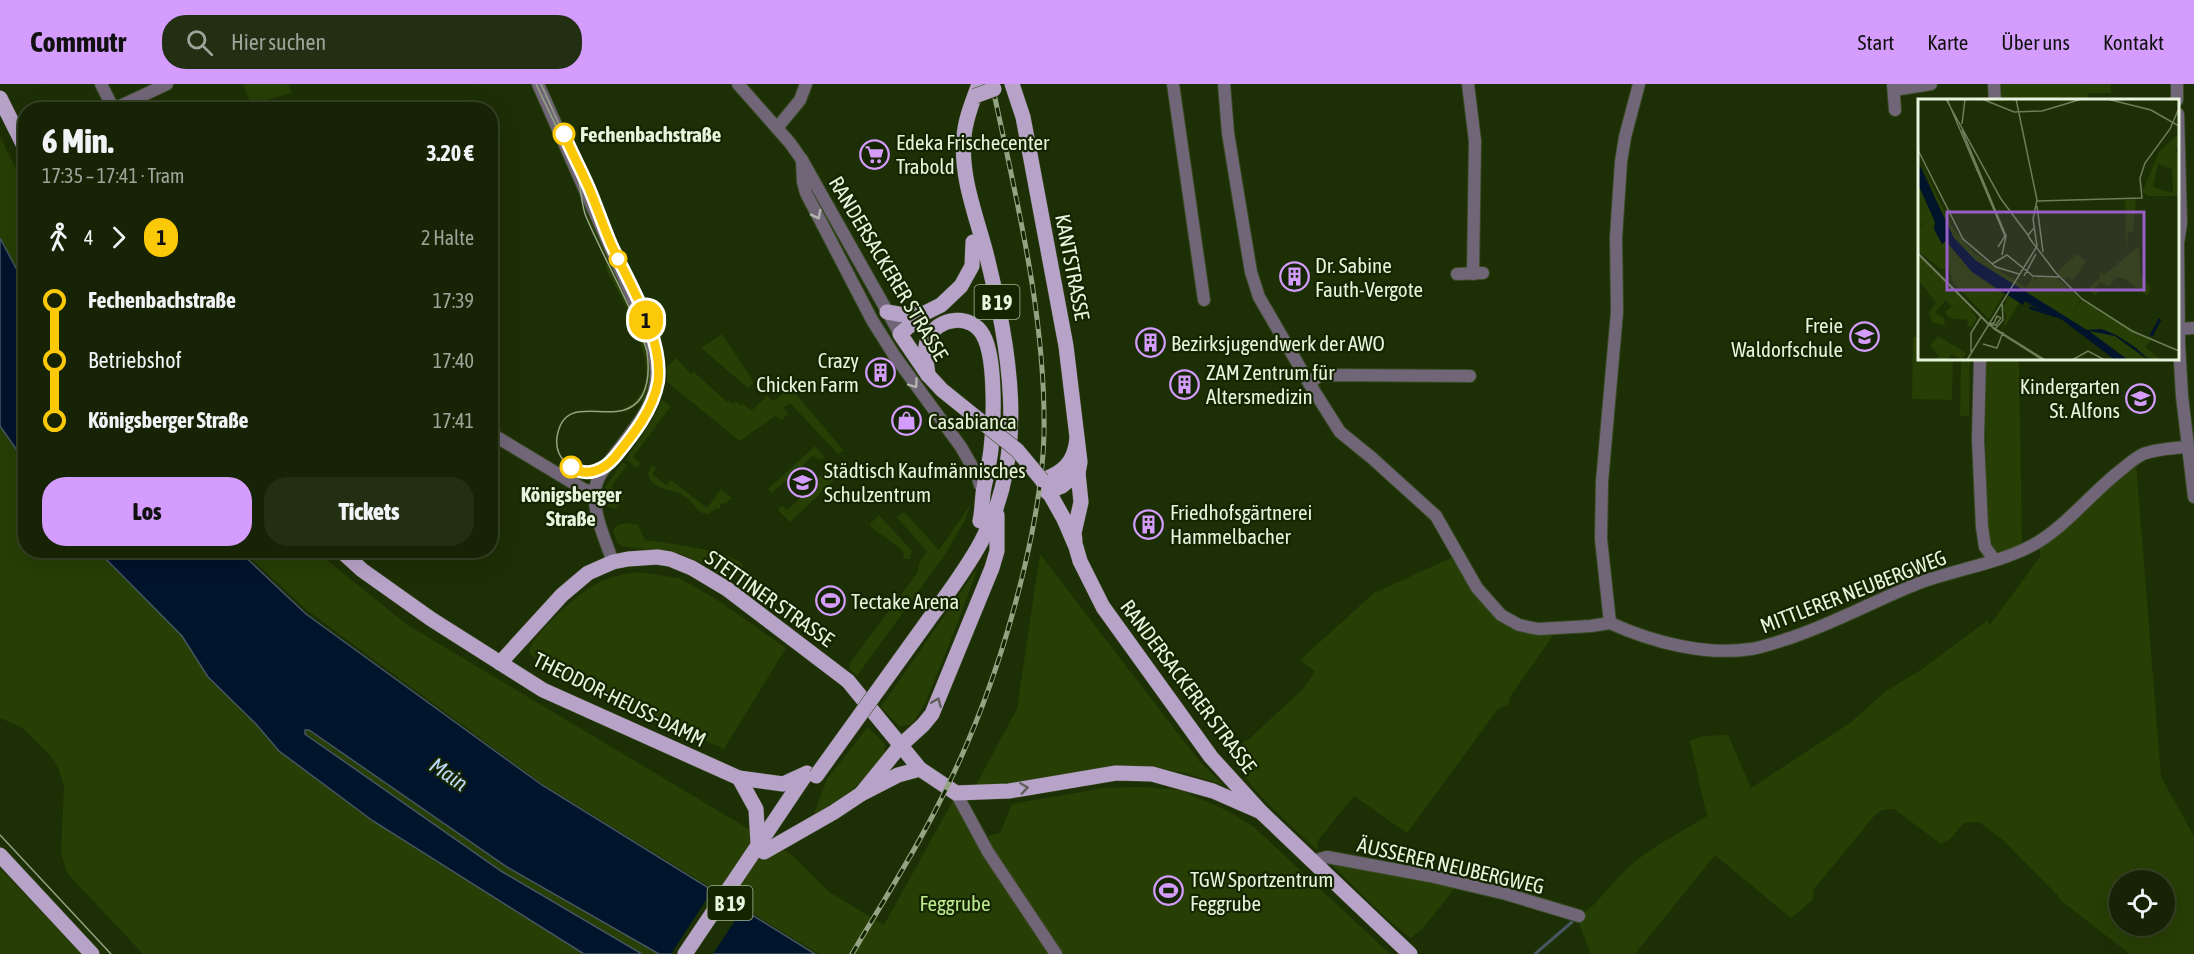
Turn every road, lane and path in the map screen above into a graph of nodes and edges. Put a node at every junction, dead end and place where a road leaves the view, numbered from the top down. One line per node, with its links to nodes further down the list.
1 (101, 84): 17 (street)
2 (167, 84): 18 (street)
3 (538, 84): 44 (street)
4 (738, 84): 21 (street, RANDERSACKERER STRASSE)
5 (806, 84): 21 (street)
6 (1011, 84): 19 (main road, KANTSTRASSE)
7 (1173, 84): 28 (street)
8 (1224, 84): 37 (street)
9 (1468, 84): 27 (street)
10 (1639, 84): 53 (street)
11 (1931, 84): 13 (street)
12 (1994, 84): 16 (street)
13 (1893, 87): 20 (street)
14 (976, 90): 19 (main road); 26 (main road, B 19); 46 (main road, B 19)
15 (0, 98): 22 (main road)
16 (1995, 99)
17 (110, 102)
18 (129, 102)
19 (1020, 106): 39 (main road, KANTSTRASSE)
20 (1895, 110)
21 (777, 128): 24 (street, RANDERSACKERER STRASSE)
22 (18, 134)
23 (2179, 150): 25 (street)
24 (802, 160): 29 (street, RANDERSACKERER STRASSE); 43 (street, RANDERSACKERER STRASSE, one-way to 43)
25 (2179, 236)
26 (973, 242): 30 (main road); 47 (main road, B 19)
27 (1457, 274)
28 (1204, 300)
29 (886, 312): 30 (main road); 33 (street, RANDERSACKERER STRASSE)
30 (923, 314): 33 (main road)
31 (2194, 328): 32 (street)
32 (2179, 329): 40 (street)
33 (900, 334): 35 (main road, RANDERSACKERER STRASSE)
34 (1980, 360): 50 (street)
35 (928, 375): 42 (main road, RANDERSACKERER STRASSE, bridge); 43 (main road)
36 (1470, 376): 37 (street)
37 (1309, 383): 53 (street)
38 (498, 438): 44 (street)
39 (1077, 438): 41 (main road, KANTSTRASSE); 42 (main road, KANTSTRASSE)
40 (2187, 447): 45 (street); 50 (street, MITTLERER NEUBERGWEG)
41 (1078, 473): 42 (main road); 48 (main road, KANTSTRASSE)
42 (1045, 486): 48 (main road, RANDERSACKERER STRASSE)
43 (982, 490): 47 (main road)
44 (594, 493): 51 (street)
45 (2194, 496)
46 (997, 507): 52 (main road, B 19); 55 (main road, one-way to 46)
47 (981, 522): 52 (main road, B 19)
48 (1077, 552): 61 (main road, RANDERSACKERER STRASSE)
49 (349, 558): 54 (main road, THEODOR-HEUSS-DAMM)
50 (1994, 559): 53 (street, MITTLERER NEUBERGWEG)
51 (613, 562): 54 (main road, STETTINER STRASSE); 55 (main road, STETTINER STRASSE)
52 (923, 620): 57 (main road, B 19); 62 (main road, B 19, bridge)
53 (1610, 623)
54 (500, 663): 58 (main road, THEODOR-HEUSS-DAMM)
55 (900, 746): 56 (main road, STETTINER STRASSE); 60 (main road)
56 (920, 769): 59 (main road, STETTINER STRASSE); 60 (main road)
57 (807, 773): 58 (main road, THEODOR-HEUSS-DAMM); 62 (main road, B 19)
58 (740, 778): 62 (main road)
59 (961, 793): 61 (main road, one-way to 61); 69 (street)
60 (861, 794): 62 (main road)
61 (1260, 812): 64 (main road, RANDERSACKERER STRASSE)
62 (761, 848): 67 (main road, B 19); 68 (main road, B 19)
63 (0, 855): 66 (main road)
64 (1313, 861): 65 (street, ÄUSSERER NEUBERGWEG); 70 (main road, RANDERSACKERER STRASSE)
65 (1579, 916)
66 (92, 954)
67 (685, 954)
68 (696, 954)
69 (1056, 954)
70 (1410, 954)

